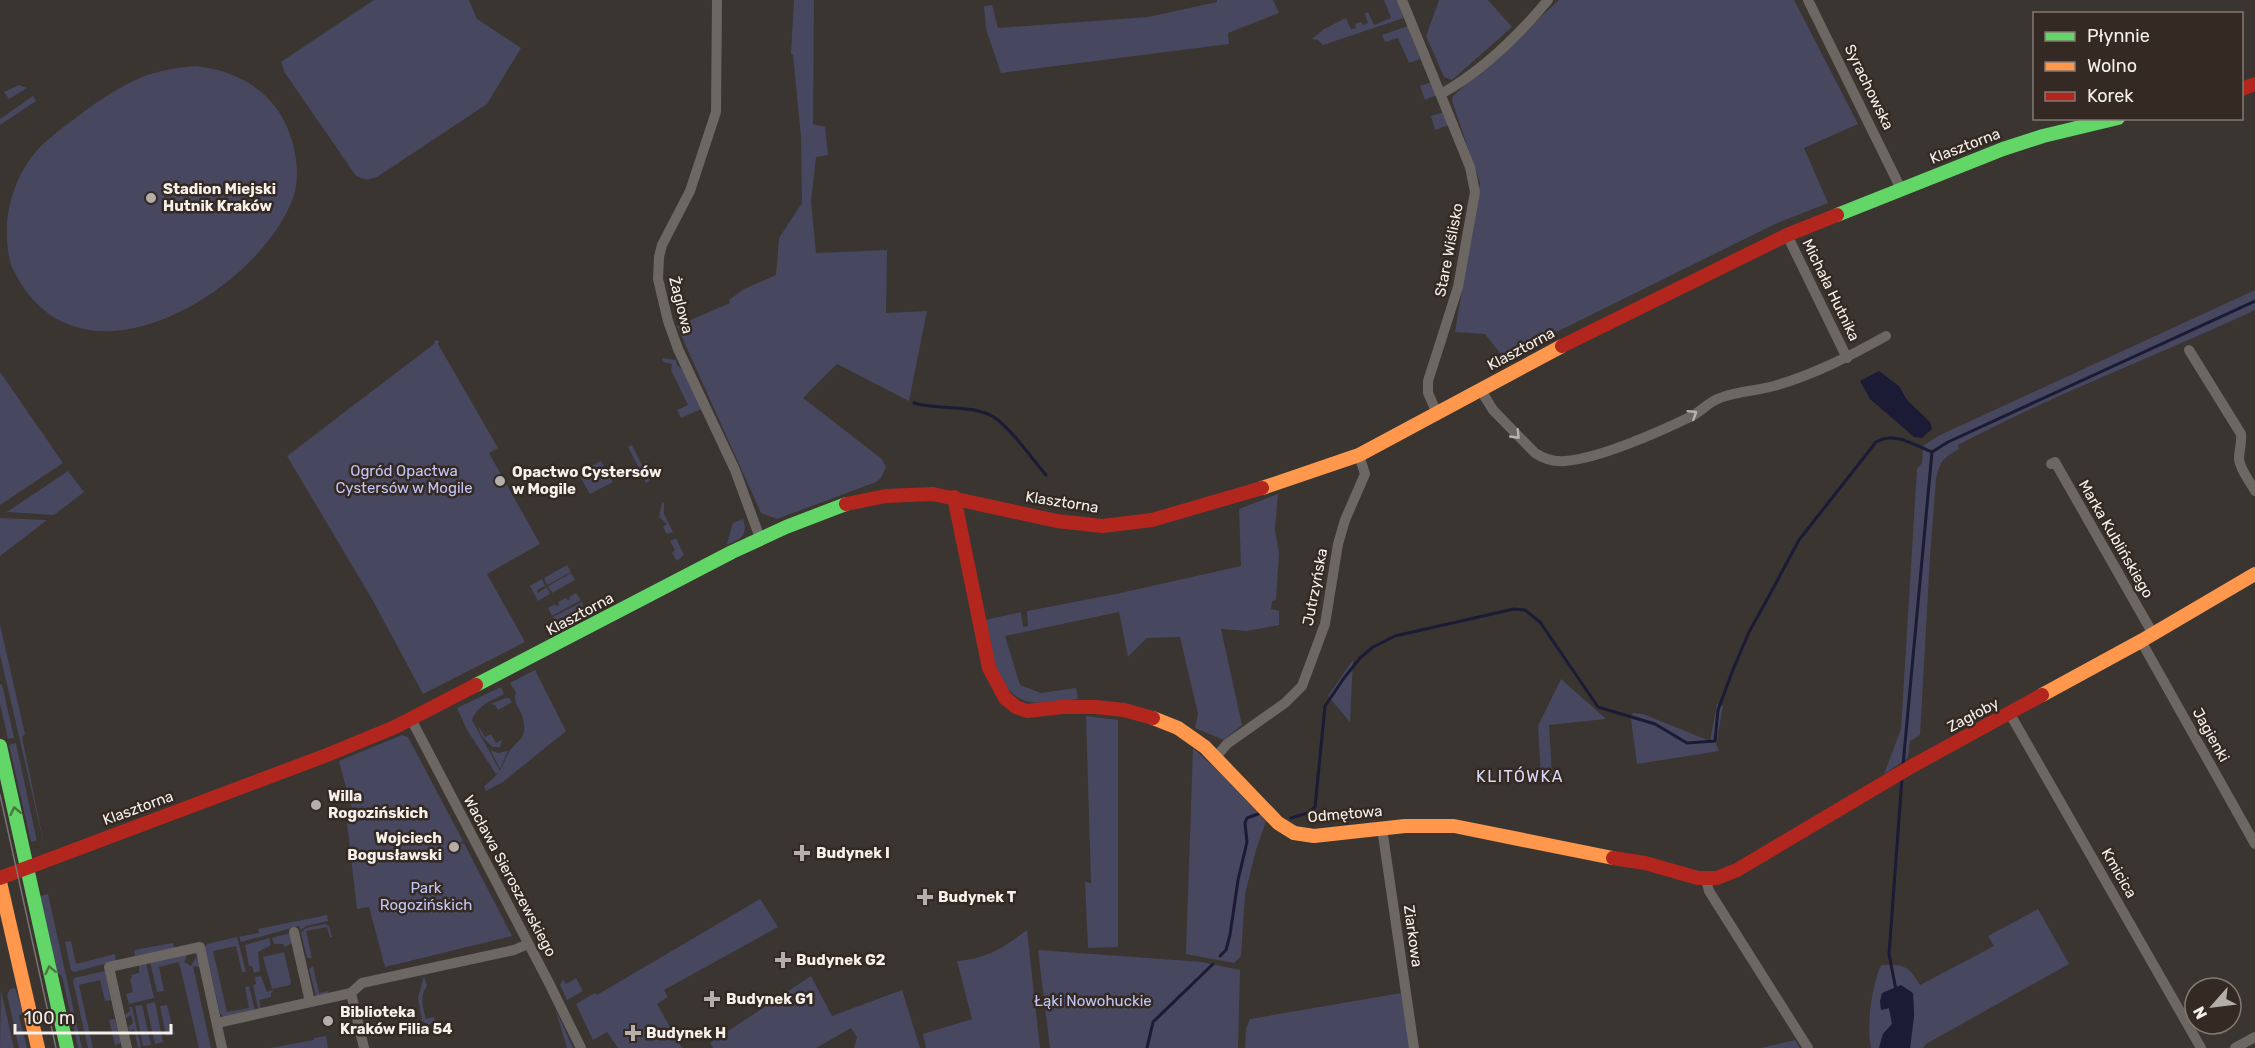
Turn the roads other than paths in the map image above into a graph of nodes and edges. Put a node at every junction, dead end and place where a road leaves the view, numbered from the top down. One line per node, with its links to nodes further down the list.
1 (717, 0): 18 (street, Żaglowa)
2 (1402, 0): 5 (street, Stare Wiślisko)
3 (1548, 0): 5 (street)
4 (1808, 0): 7 (street, Syrachowska)
5 (1441, 94): 13 (street, Stare Wiślisko)
6 (2110, 120): 7 (street, Klasztorna)
7 (1901, 189): 8 (street, Klasztorna)
8 (1787, 235): 11 (street, Michała Hutnika); 12 (street, Klasztorna)
9 (1886, 336): 11 (street)
10 (2189, 350): 16 (street)
11 (1847, 358): 12 (street, one-way to 11)
12 (1480, 389): 13 (street, Klasztorna)
13 (1437, 413): 14 (street, Klasztorna)
14 (1359, 455): 17 (street, Klasztorna); 25 (street, Jutrzyńska)
15 (2051, 464): 20 (street, Marka Kublińskiego)
16 (2255, 491)
17 (954, 497): 18 (street, Klasztorna); 25 (street, Odmętowa)
18 (760, 538): 23 (street, Klasztorna)
19 (2255, 574): 20 (street, Zagłoby)
20 (2153, 634): 21 (street, Zagłoby)
21 (2141, 641): 22 (street, Zagłoby); 27 (street, Jagienki)
22 (2010, 714): 29 (street, Zagłoby); 45 (street, Kmicica)
23 (411, 719): 28 (street, Klasztorna); 32 (street, Wacława Sieroszewskiego)
24 (0, 746): 28 (street, one-way to 24)
25 (1215, 758): 26 (street, Odmętowa)
26 (1382, 828): 29 (street, Odmętowa); 43 (street, Ziarkowa)
27 (2255, 844)
28 (28, 868): 30 (street, Klasztorna); 38 (street, one-way to 28)
29 (1706, 879): 44 (street)
30 (0, 880): 37 (street)
31 (294, 932): 34 (street)
32 (528, 944): 33 (street); 42 (street, Wacława Sieroszewskiego)
33 (351, 993): 34 (street); 41 (street)
34 (310, 1002): 35 (street)
35 (217, 1023): 39 (street); 40 (street)
36 (2255, 1037): 46 (street)
37 (38, 1048)
38 (67, 1048)
39 (127, 1048)
40 (222, 1048)
41 (364, 1048)
42 (580, 1048)
43 (1414, 1048)
44 (1808, 1048)
45 (2201, 1048)
46 (2235, 1048)

